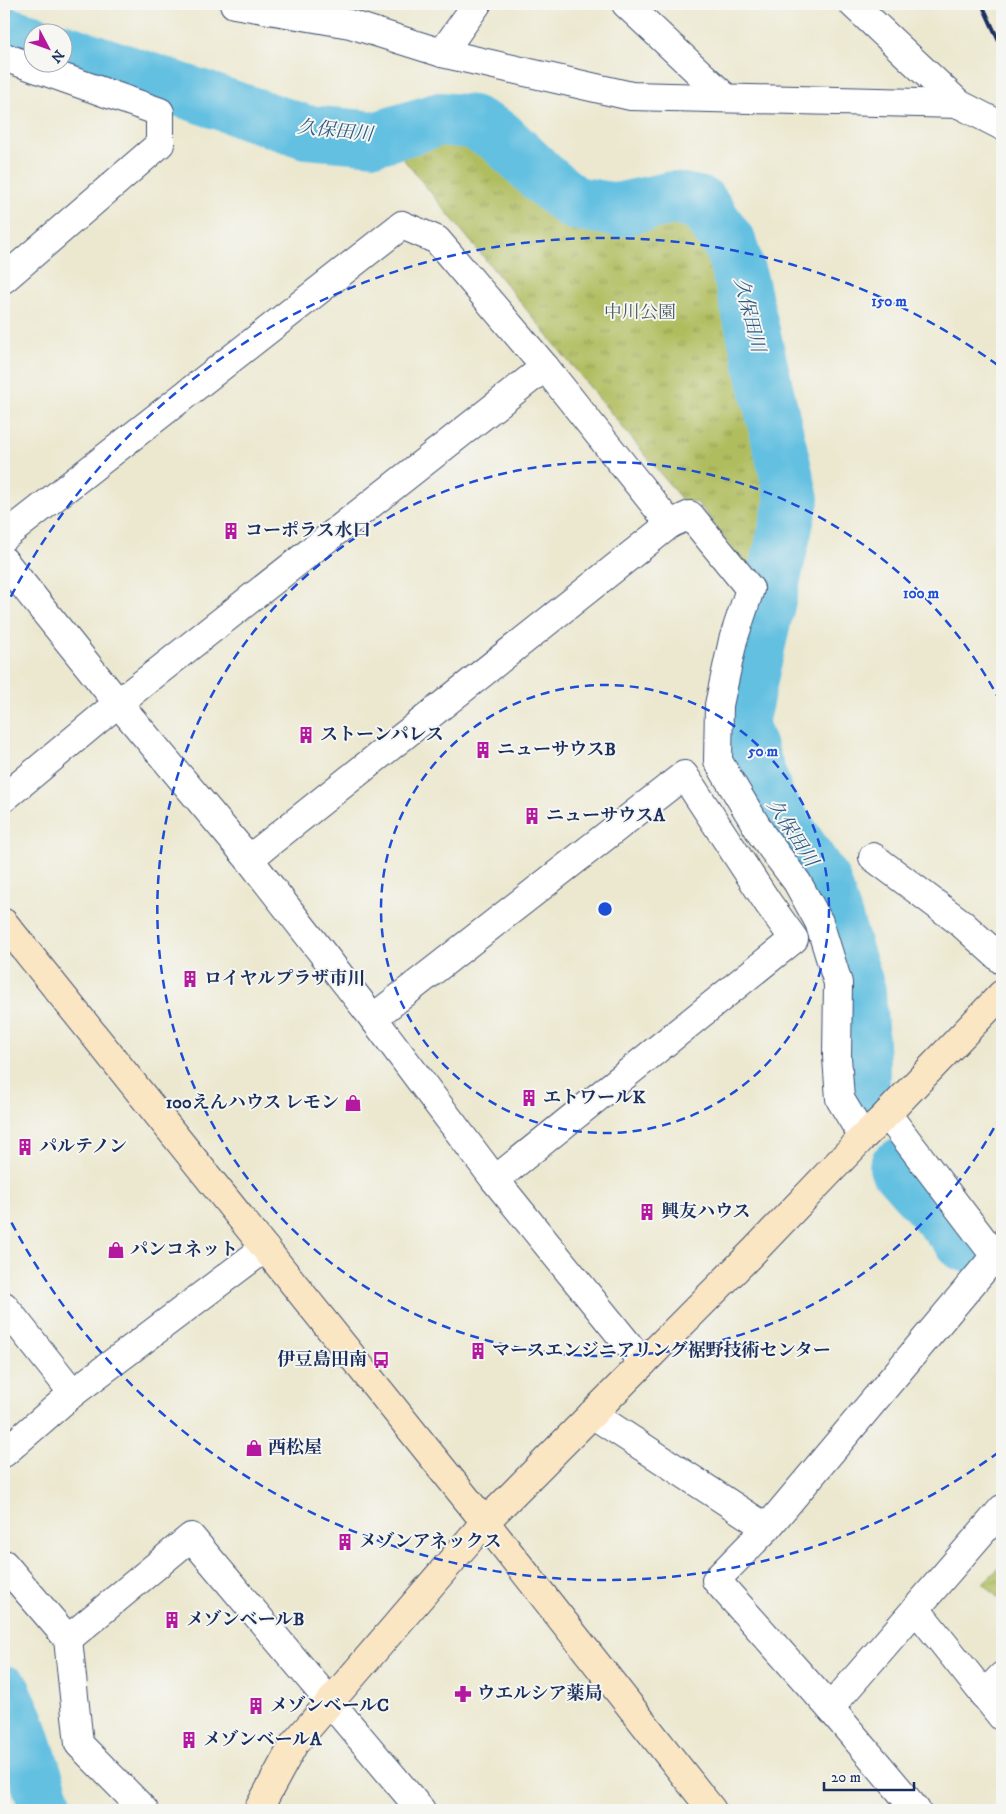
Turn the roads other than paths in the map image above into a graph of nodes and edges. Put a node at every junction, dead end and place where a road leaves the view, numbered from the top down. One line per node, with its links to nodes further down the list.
1 (239, 4): 5 (street)
2 (478, 4): 6 (street)
3 (626, 4): 8 (street)
4 (853, 4): 9 (street)
5 (357, 14): 6 (street)
6 (442, 53): 8 (street)
7 (4, 56): 11 (street)
8 (725, 98): 9 (street)
9 (959, 104): 10 (street)
10 (1002, 126)
11 (4, 279)
12 (545, 367): 13 (street); 14 (street); 16 (street)
13 (670, 524): 19 (street); 20 (street)
14 (4, 537)
15 (4, 561): 16 (street)
16 (118, 702): 17 (street); 19 (street)
17 (4, 798)
18 (873, 857): 23 (street)
19 (249, 859): 25 (street)
20 (818, 922): 22 (street); 27 (street)
21 (4, 923): 29 (street)
22 (794, 938): 25 (street); 28 (street)
23 (1002, 960)
24 (1002, 994): 26 (street)
25 (373, 1018): 28 (street)
26 (888, 1114): 27 (street); 30 (street)
27 (864, 1137): 32 (street)
28 (495, 1180): 32 (street)
29 (266, 1248): 33 (street); 37 (street)
30 (1000, 1257): 38 (street)
31 (4, 1306): 33 (street)
32 (643, 1364): 34 (street)
33 (73, 1394): 35 (street)
34 (592, 1414): 37 (street); 38 (street)
35 (4, 1453)
36 (1002, 1509): 40 (street)
37 (485, 1522): 43 (street); 49 (street)
38 (767, 1528): 44 (street)
39 (4, 1564): 41 (street)
40 (916, 1609): 42 (street); 44 (street)
41 (68, 1639): 43 (street); 46 (street)
42 (993, 1685): 45 (street)
43 (330, 1702): 47 (street); 48 (street)
44 (830, 1708): 50 (street)
45 (1002, 1717)
46 (144, 1810)
47 (258, 1810)
48 (420, 1810)
49 (712, 1810)
50 (916, 1810)

